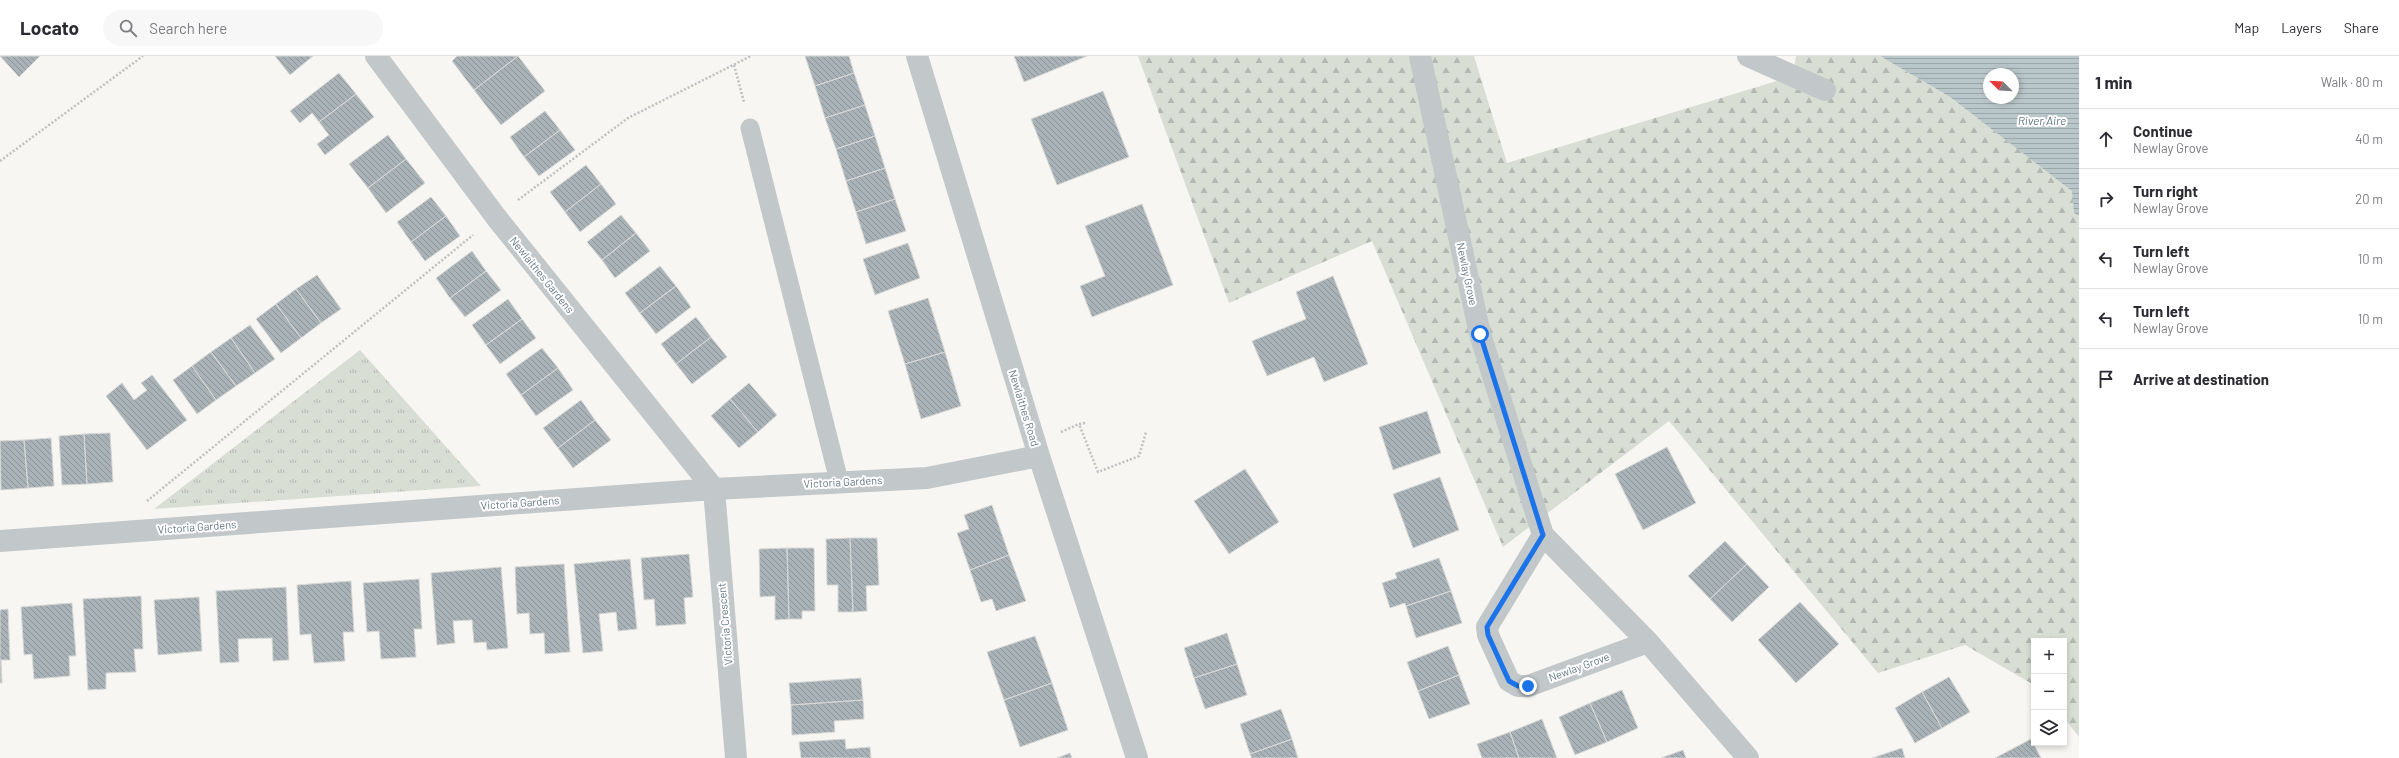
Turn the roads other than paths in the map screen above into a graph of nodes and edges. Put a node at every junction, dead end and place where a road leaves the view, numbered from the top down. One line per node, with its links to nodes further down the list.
1 (376, 56): 9 (street, Newlaithes Gardens)
2 (916, 56): 7 (street, Newlaithes Road)
3 (1420, 56): 10 (street, Newlay Grove)
4 (1748, 56): 5 (street)
5 (1825, 90)
6 (750, 128): 8 (lane)
7 (1039, 456): 8 (street, Victoria Gardens); 14 (street, Newlaithes Road)
8 (839, 481): 9 (street, Victoria Gardens)
9 (714, 489): 11 (street, Victoria Gardens); 13 (street, Victoria Crescent)
10 (1543, 535): 12 (street, Newlay Grove); 12 (street, Newlay Grove)
11 (0, 541)
12 (1648, 642): 15 (street, Newlay Grove)
13 (736, 758)
14 (1137, 758)
15 (1748, 758)

